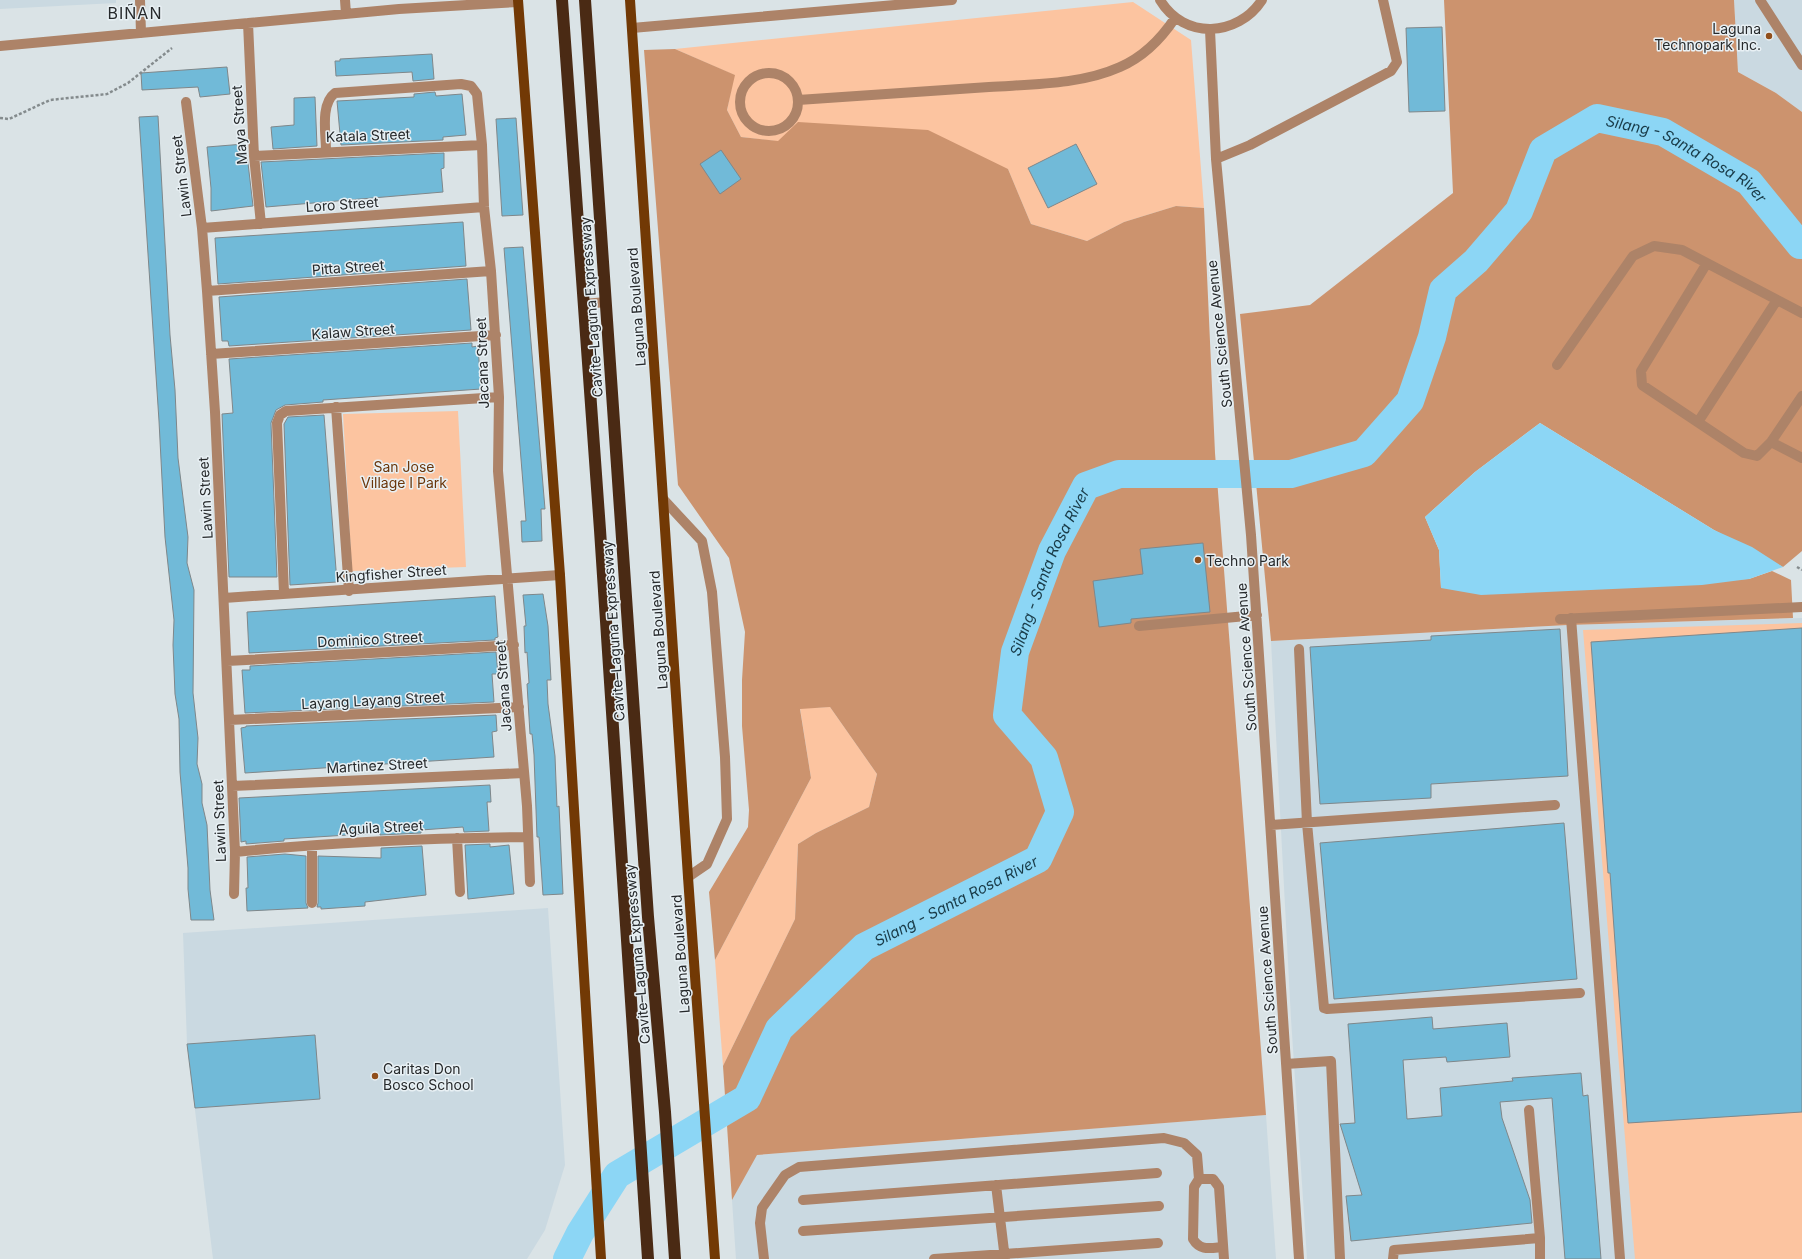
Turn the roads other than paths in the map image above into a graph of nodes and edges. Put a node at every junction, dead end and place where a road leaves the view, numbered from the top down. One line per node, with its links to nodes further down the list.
1 (140, 0): 19 (street)
2 (346, 0): 14 (street)
3 (562, 0): 36 (highway, Cavite–Laguna Expressway)
4 (585, 0): 35 (highway, Cavite–Laguna Expressway)
5 (630, 0): 17 (main road, Laguna Boulevard)
6 (952, 0): 17 (street)
7 (1160, 0): 15 (street)
8 (1262, 0): 18 (street)
9 (1383, 0): 27 (street)
10 (1760, 0): 21 (street)
11 (518, 1): 12 (street); 48 (main road)
12 (479, 2): 13 (street)
13 (398, 5): 14 (street)
14 (346, 14): 16 (street)
15 (1175, 18): 18 (street); 22 (street)
16 (248, 23): 19 (street); 26 (street, Maya Street)
17 (632, 28): 47 (main road, Laguna Boulevard)
18 (1210, 30): 27 (street, South Science Avenue)
19 (141, 33): 20 (street)
20 (0, 46)
21 (1802, 65)
22 (798, 100): 22 (street)
23 (186, 102): 30 (street, Lawin Street)
24 (482, 145): 25 (street, Katala Street); 25 (street, Jacana Street); 28 (street, Jacana Street)
25 (326, 151): 26 (street, Katala Street)
26 (254, 156): 29 (street, Maya Street)
27 (1216, 159): 54 (street, South Science Avenue)
28 (484, 207): 29 (street, Loro Street); 32 (street, Jacana Street)
29 (261, 224): 30 (street, Loro Street)
30 (202, 228): 33 (street, Lawin Street)
31 (1707, 263): 34 (street); 40 (street); 44 (street)
32 (491, 271): 33 (street, Pitta Street); 38 (street, Jacana Street)
33 (207, 291): 39 (street, Lawin Street)
34 (1777, 300): 37 (street); 44 (street)
35 (606, 302): 36 (street); 91 (highway, Cavite–Laguna Expressway)
36 (584, 304): 90 (highway, Cavite–Laguna Expressway)
37 (1802, 313)
38 (496, 336): 39 (street, Kalaw Street); 42 (street, Jacana Street)
39 (211, 354): 52 (street, Lawin Street)
40 (1557, 365)
41 (1802, 396): 45 (street)
42 (498, 397): 43 (street); 49 (street, Jacana Street)
43 (336, 407): 50 (street); 51 (street)
44 (1698, 422): 45 (street)
45 (1771, 442): 46 (street)
46 (1802, 458)
47 (663, 499): 70 (main road, Laguna Boulevard); 70 (street)
48 (560, 575): 49 (street, Kingfisher Street); 89 (main road)
49 (508, 580): 50 (street, Kingfisher Street); 56 (street, Jacana Street)
50 (349, 591): 51 (street, Kingfisher Street)
51 (284, 593): 52 (street, Kingfisher Street)
52 (224, 598): 58 (street, Lawin Street)
53 (1802, 607): 100 (street)
54 (1257, 615): 55 (street); 65 (street, South Science Avenue)
55 (1139, 626)
56 (514, 645): 58 (street, Dominico Street); 59 (street, Jacana Street)
57 (1299, 649): 64 (street)
58 (227, 661): 60 (street, Lawin Street)
59 (519, 708): 60 (street, Layang Layang Street); 61 (street, Jacana Street)
60 (229, 720): 62 (street, Lawin Street)
61 (524, 773): 62 (street, Martinez Street); 66 (street, Jacana Street)
62 (232, 786): 69 (street, Lawin Street)
63 (1555, 804): 64 (street)
64 (1307, 823): 65 (street); 75 (street)
65 (1271, 825): 76 (street, South Science Avenue)
66 (528, 837): 67 (street, Aguila Street); 71 (street, Jacana Street)
67 (457, 838): 68 (street, Aguila Street); 72 (street)
68 (312, 846): 69 (street, Aguila Street); 74 (street)
69 (236, 852): 73 (street, Lawin Street)
70 (688, 877): 92 (main road, Laguna Boulevard)
71 (530, 882)
72 (460, 892)
73 (234, 894)
74 (312, 903)
75 (1580, 993)
76 (1286, 1064): 96 (street, South Science Avenue); 97 (street)
77 (1529, 1110): 85 (street)
78 (1157, 1173): 80 (street)
79 (1199, 1179): 87 (street); 87 (street); 93 (street)
80 (996, 1185): 81 (street); 83 (street)
81 (803, 1200)
82 (1159, 1206): 83 (street)
83 (1000, 1217): 84 (street); 88 (street)
84 (803, 1231)
85 (1540, 1238): 98 (street); 99 (street)
86 (1158, 1244): 88 (street)
87 (1223, 1247): 95 (street)
88 (1004, 1257): 94 (street)
89 (602, 1259)
90 (648, 1259)
91 (675, 1259)
92 (715, 1259)
93 (764, 1259)
94 (934, 1259)
95 (1224, 1259)
96 (1299, 1259)
97 (1340, 1259)
98 (1393, 1259)
99 (1540, 1259)
100 (1620, 1259)

